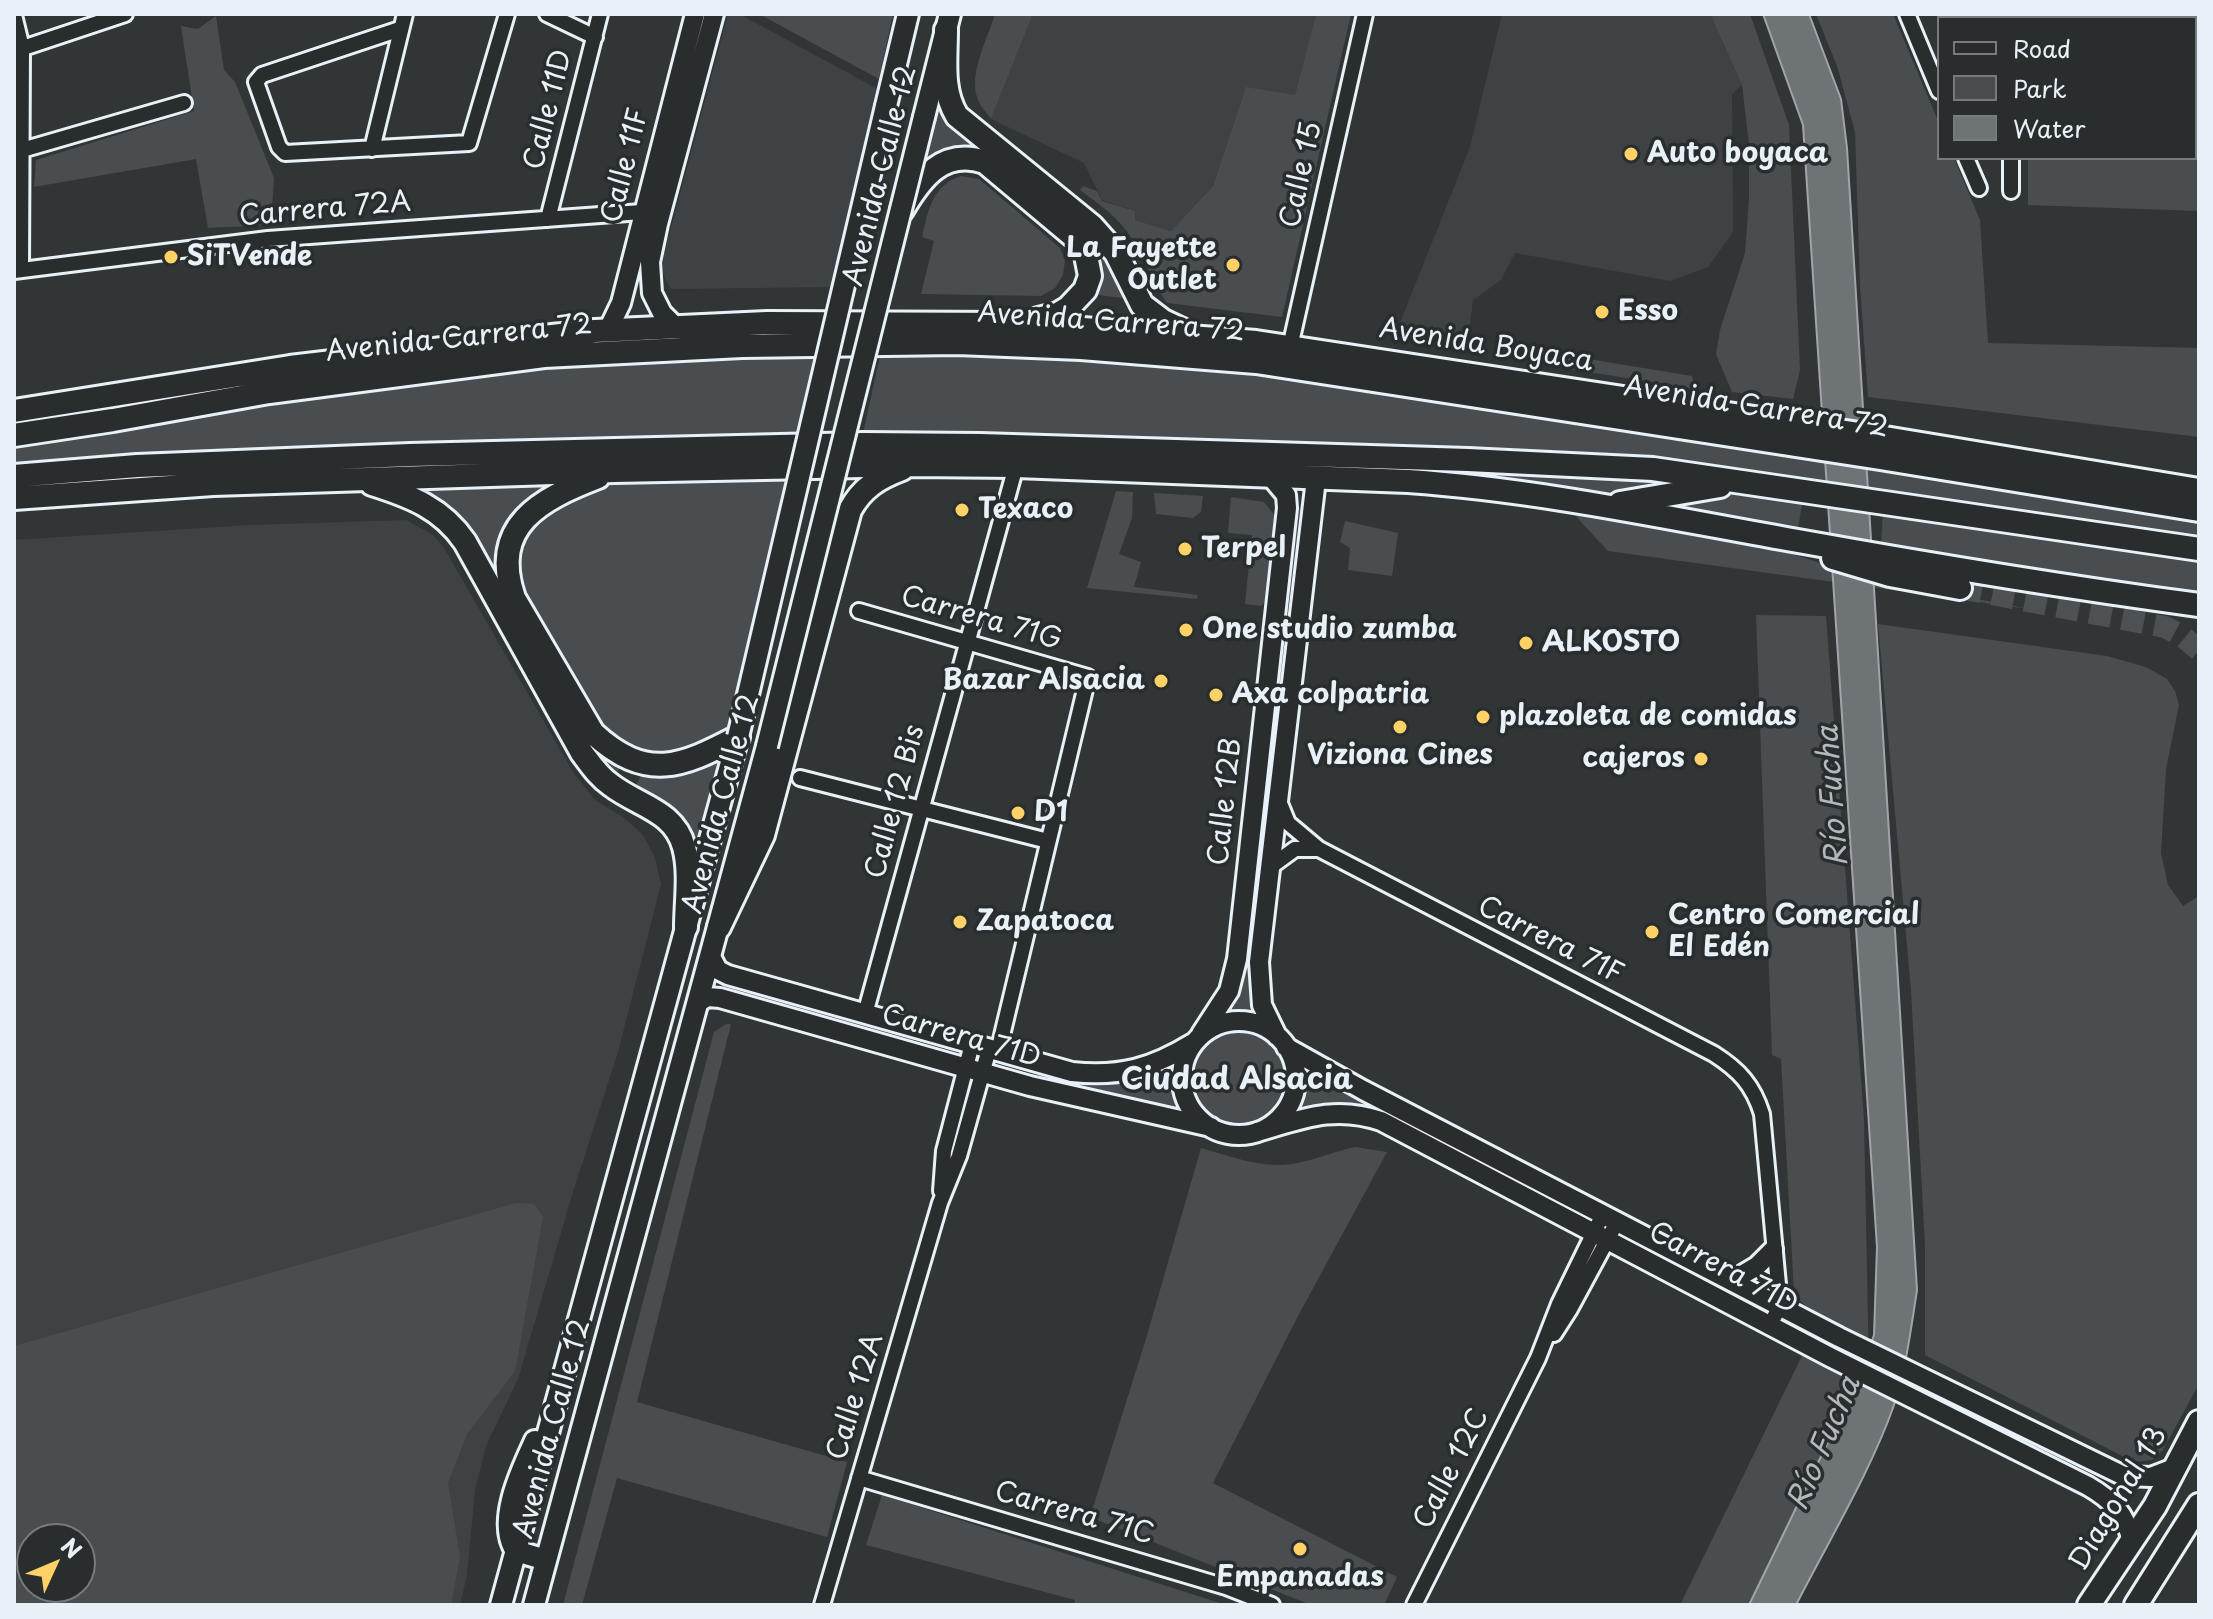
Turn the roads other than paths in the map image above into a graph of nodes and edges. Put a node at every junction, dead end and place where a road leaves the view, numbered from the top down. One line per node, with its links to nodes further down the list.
1 (125, 14): 15 (street)
2 (405, 14): 13 (street)
3 (507, 14): 18 (street)
4 (547, 14): 14 (street)
5 (600, 14): 14 (street, Calle 11D)
6 (695, 14): 25 (street, Calle 11F)
7 (714, 14): 30 (street, Calle 11F)
8 (908, 14): 66 (main road, Avenida Calle 12, bridge)
9 (1365, 14): 33 (street, Calle 15)
10 (1907, 14): 16 (street)
11 (14, 15): 15 (street)
12 (948, 22): 24 (main road, Avenida Calle 12, bridge); 34 (main road)
13 (400, 29): 18 (street); 18 (street)
14 (595, 37): 26 (street, Calle 11D)
15 (18, 50): 19 (street)
16 (1937, 86)
17 (184, 103): 19 (street)
18 (372, 149)
19 (22, 150): 27 (street)
20 (1967, 160): 22 (street)
21 (2011, 160): 23 (street)
22 (1979, 188)
23 (2011, 191)
24 (901, 211): 29 (main road); 74 (main road, Avenida Calle 12, bridge)
25 (642, 212): 26 (street, Carrera 72A); 31 (street, Calle 11F)
26 (548, 219): 27 (street, Carrera 72A)
27 (18, 271)
28 (958, 324): 29 (main road, Avenida Carrera 72); 30 (main road, Avenida Carrera 72); 32 (main road)
29 (1016, 324): 34 (main road, Avenida Carrera 72)
30 (675, 326): 31 (main road, Avenida Carrera 72)
31 (608, 330): 38 (main road, Avenida Carrera 72)
32 (896, 343): 34 (main road, Avenida Carrera 72); 40 (main road, Avenida Carrera 72)
33 (1290, 347): 34 (main road, Avenida Carrera 72); 35 (main road, Avenida Carrera 72)
34 (1227, 349): 36 (main road, Avenida Carrera 72)
35 (1358, 357): 36 (main road); 37 (main road, Avenida Boyaca)
36 (1408, 385): 39 (main road, Avenida Carrera 72)
37 (1681, 407): 39 (main road); 41 (main road, Avenida Boyaca)
38 (14, 411)
39 (1643, 421): 41 (main road, Avenida Carrera 72)
40 (14, 435)
41 (1796, 435): 42 (main road, Avenida Carrera 72)
42 (1880, 447): 54 (main road, Avenida Carrera 72); 58 (main road, Avenida Carrera 72)
43 (645, 448): 46 (main road); 48 (main road); 52 (main road)
44 (912, 465): 45 (main road); 46 (main road); 74 (main road)
45 (1016, 466): 49 (main road); 64 (street, Calle 12 Bis)
46 (698, 469): 47 (main road)
47 (614, 471): 50 (main road); 66 (main road)
48 (14, 476)
49 (1271, 477): 51 (main road); 78 (street, Calle 12B)
50 (356, 479): 56 (main road); 73 (main road)
51 (1316, 479): 57 (main road); 68 (street, Calle 12B)
52 (1742, 482): 57 (main road); 59 (main road)
53 (2199, 483): 54 (main road)
54 (2175, 487): 55 (main road, Avenida Carrera 72)
55 (2199, 490)
56 (14, 498)
57 (1603, 506): 60 (main road)
58 (2199, 510)
59 (2199, 549)
60 (1880, 563): 61 (main road); 62 (main road)
61 (1960, 588)
62 (2199, 605)
63 (859, 611): 64 (street, Carrera 71G)
64 (967, 642): 65 (street, Carrera 71G); 69 (street, Calle 12 Bis)
65 (1088, 677): 70 (street, Calle 12A)
66 (738, 737): 73 (main road, Avenida Calle 12)
67 (800, 778): 69 (street)
68 (1278, 796): 71 (street, Carrera 71F); 72 (street, Calle 12B)
69 (921, 809): 70 (street); 77 (street, Calle 12 Bis)
70 (1048, 841): 80 (street, Calle 12A)
71 (1319, 849): 72 (street); 86 (street, Carrera 71F)
72 (1269, 868): 79 (street, Calle 12B)
73 (686, 927): 95 (main road, Avenida Calle 12)
74 (719, 927): 75 (main road, Avenida Calle 12)
75 (710, 955): 76 (main road, Avenida Calle 12); 77 (street, Carrera 71D)
76 (699, 1002): 81 (street, Carrera 71D); 96 (main road, Avenida Calle 12)
77 (865, 1014): 80 (street, Carrera 71D)
78 (1197, 1038): 79 (street); 80 (street, Carrera 71D); 82 (street)
79 (1282, 1042): 83 (street); 84 (street, Carrera 71D)
80 (986, 1048): 81 (street, Calle 12A)
81 (974, 1070): 82 (street, Carrera 71D); 92 (street, Calle 12A)
82 (1211, 1127): 83 (street)
83 (1257, 1132): 85 (street, Carrera 71D)
84 (1610, 1218): 85 (street, Calle 12C); 87 (street, Carrera 71D)
85 (1600, 1236): 89 (street, Carrera 71D); 101 (street, Calle 12C)
86 (1773, 1250): 87 (street); 88 (street)
87 (1732, 1281): 88 (street, Carrera 71D)
88 (1780, 1306): 89 (street); 91 (street, Carrera 71D)
89 (1770, 1325): 94 (street, Carrera 71D)
90 (2199, 1422): 91 (main road, Diagonal 13)
91 (2177, 1467): 94 (main road, Diagonal 13)
92 (859, 1478): 99 (street, Calle 12A); 100 (street, Carrera 71C)
93 (2199, 1505): 103 (main road)
94 (2132, 1542): 102 (main road, Diagonal 13)
95 (516, 1551): 96 (main road); 97 (main road, Avenida Calle 12)
96 (546, 1560): 98 (main road, Avenida Calle 12)
97 (501, 1605)
98 (534, 1605)
99 (822, 1605)
100 (1272, 1605)
101 (1414, 1605)
102 (2089, 1605)
103 (2136, 1605)

